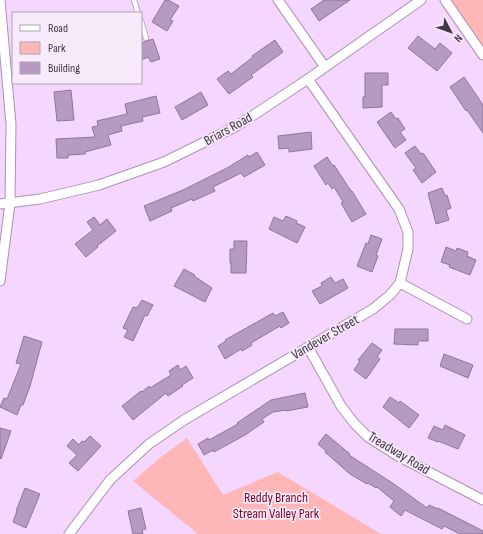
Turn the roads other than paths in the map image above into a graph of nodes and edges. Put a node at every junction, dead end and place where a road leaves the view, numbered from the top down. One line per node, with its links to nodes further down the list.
1 (0, 0): 12 (street)
2 (134, 0): 6 (lane)
3 (278, 0): 10 (street)
4 (421, 0): 10 (street, Briars Road)
5 (445, 0): 9 (street)
6 (138, 12)
7 (142, 24): 8 (lane)
8 (146, 38)
9 (483, 54)
10 (325, 67): 11 (street, Briars Road)
11 (308, 79): 12 (street, Briars Road); 15 (street, Vandever Street)
12 (10, 203): 13 (street, Briars Road); 14 (street)
13 (0, 204)
14 (0, 281)
15 (400, 283): 16 (street); 17 (street, Vandever Street)
16 (467, 319)
17 (308, 347): 18 (street, Treadway Road); 19 (street, Vandever Street)
18 (483, 500)
19 (70, 534)

